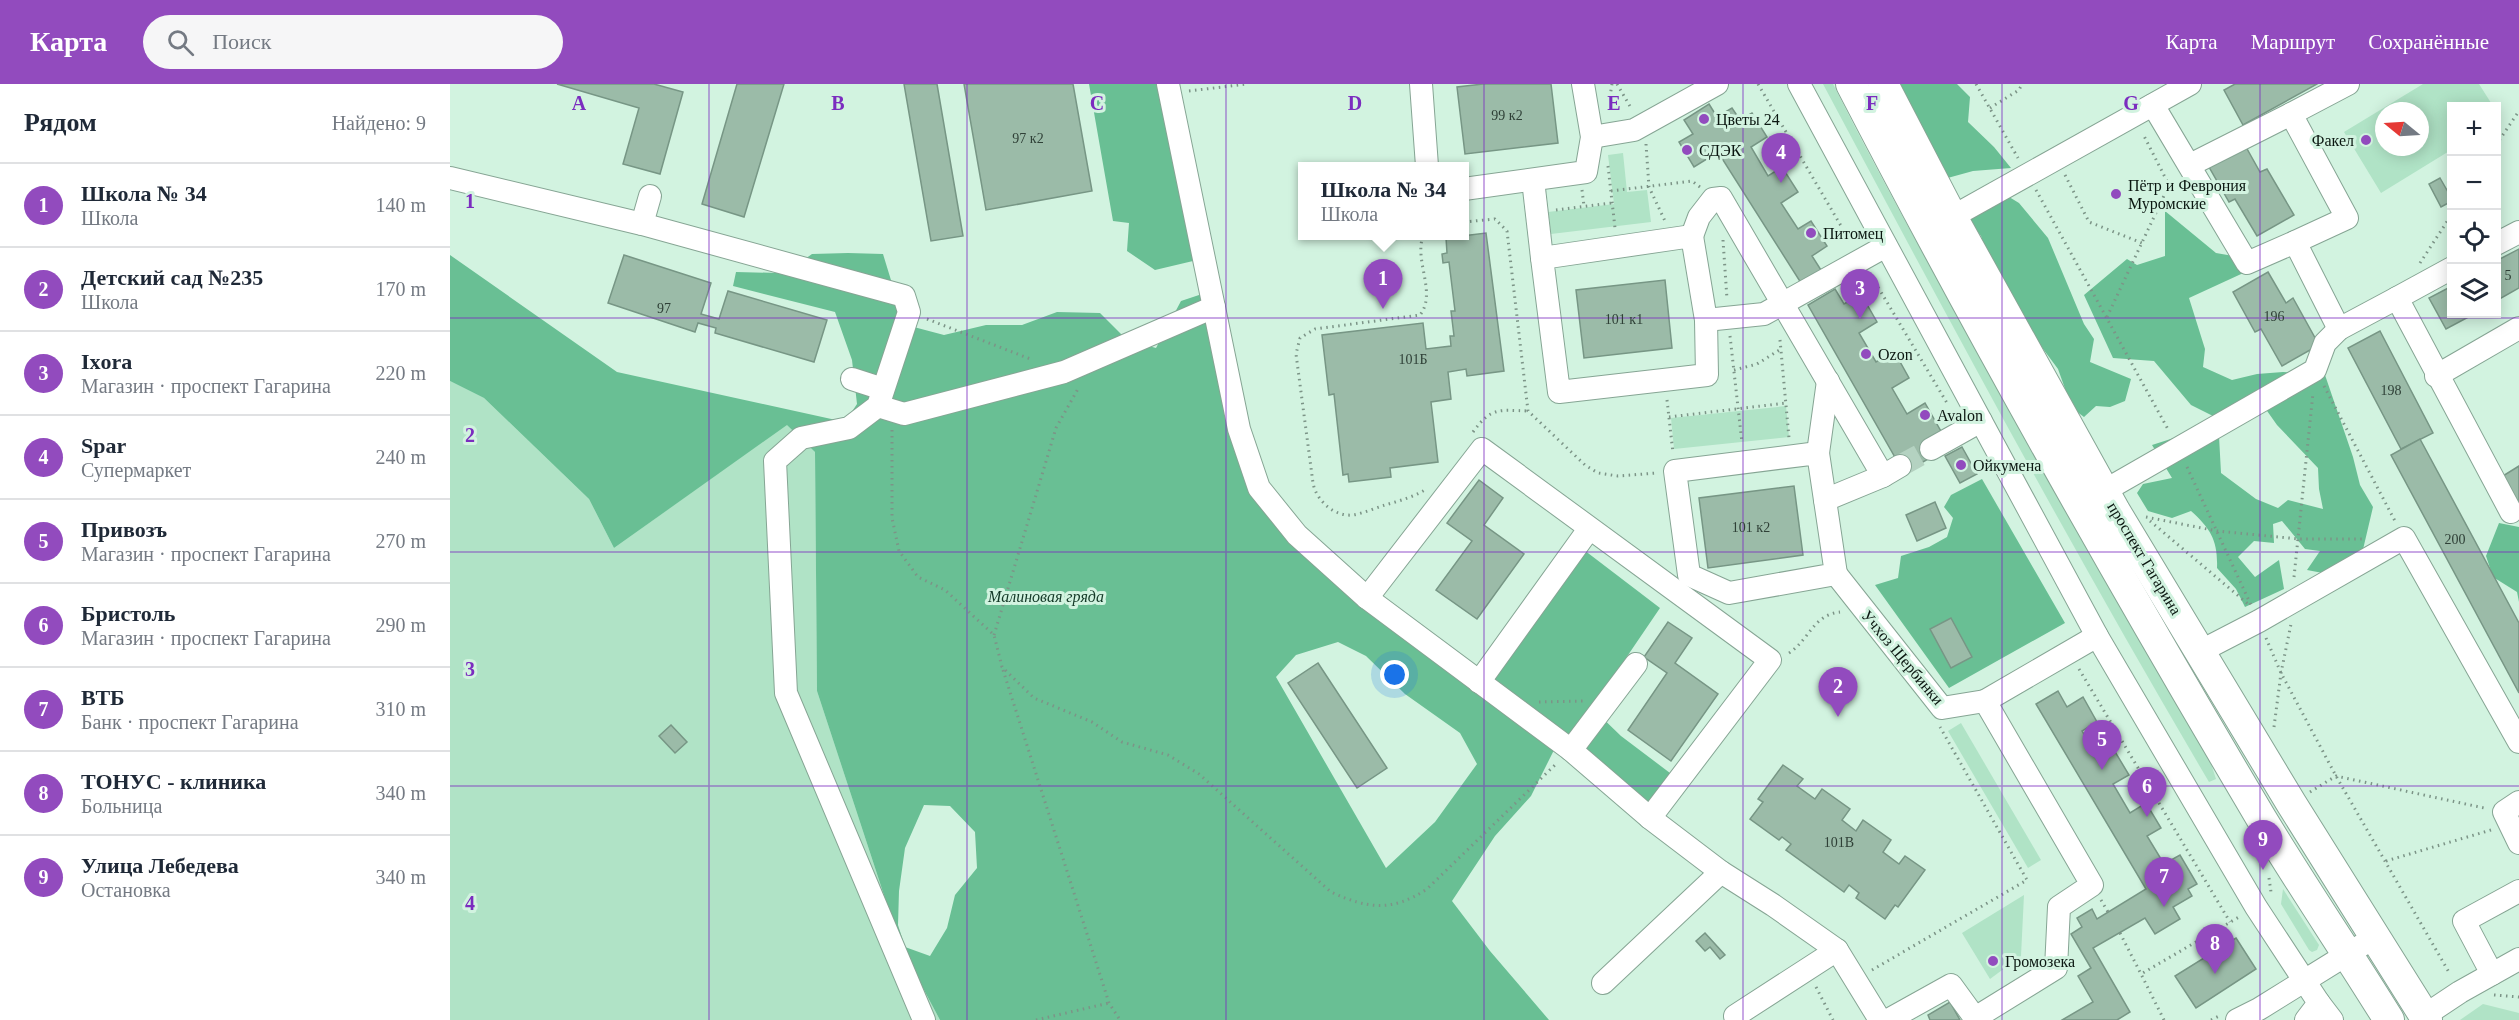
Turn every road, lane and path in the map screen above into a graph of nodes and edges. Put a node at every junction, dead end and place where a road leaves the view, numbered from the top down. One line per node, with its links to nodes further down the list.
1 (1247, 84): 14 (path)
2 (1421, 84): 23 (street)
3 (1583, 84): 21 (street)
4 (1617, 84): 19 (path)
5 (1717, 84): 19 (street)
6 (1758, 84): 49 (path)
7 (1799, 84): 46 (street)
8 (1851, 84): 121 (main road, проспект Гагарина)
9 (1883, 84): 36 (main road, проспект Гагарина)
10 (1976, 84): 16 (path)
11 (2022, 84): 16 (path)
12 (2190, 84): 15 (street)
13 (2348, 84): 18 (street)
14 (1176, 88): 53 (street)
15 (2153, 105): 24 (street); 26 (street)
16 (1990, 108): 26 (path)
17 (2519, 111): 22 (path)
18 (2291, 114): 24 (street); 44 (street)
19 (1641, 126): 21 (street); 29 (path)
20 (2139, 127): 45 (path)
21 (1598, 136): 28 (street); 31 (path)
22 (2501, 138)
23 (1427, 162)
24 (2190, 165): 44 (street)
25 (2063, 171): 45 (path)
26 (2028, 176): 36 (street); 55 (path)
27 (450, 178): 39 (street)
28 (1533, 180): 30 (street); 35 (street)
29 (1649, 187): 31 (path); 33 (path); 41 (path)
30 (1469, 188)
31 (1611, 191): 34 (path)
32 (650, 196): 39 (street)
33 (1713, 199): 41 (street); 52 (street)
34 (1612, 203): 35 (path); 47 (path)
35 (1537, 212): 48 (street)
36 (1952, 217): 80 (main road, проспект Гагарина)
37 (2447, 220): 51 (path)
38 (1469, 222): 70 (path)
39 (642, 224): 54 (street)
40 (2519, 232): 43 (street)
41 (1683, 238): 47 (street); 56 (street)
42 (1422, 240): 79 (path)
43 (2501, 241)
44 (2295, 242): 58 (street)
45 (2143, 243): 55 (path)
46 (1886, 246): 49 (street); 72 (street)
47 (1617, 247): 48 (street)
48 (1542, 258): 66 (street)
49 (1861, 260): 52 (street); 72 (path)
50 (2447, 270): 51 (street)
51 (2397, 298): 58 (street); 64 (street)
52 (1779, 305): 56 (street); 59 (path); 67 (street)
53 (1214, 307): 60 (street); 91 (street)
54 (909, 312): 63 (path); 68 (street)
55 (2107, 318): 76 (path)
56 (1706, 320): 66 (street)
57 (2519, 328): 64 (street)
58 (2339, 329): 62 (street)
59 (1781, 349): 61 (path); 69 (path)
60 (1095, 359): 63 (street); 95 (path)
61 (1734, 370)
62 (2315, 370): 76 (street); 87 (path)
63 (1064, 372): 68 (street)
64 (2436, 376): 83 (street)
65 (852, 379): 68 (street)
66 (1665, 380): 71 (path)
67 (1828, 381): 77 (street); 81 (street)
68 (884, 402): 95 (path); 134 (street)
69 (1786, 403): 71 (path); 74 (path)
70 (1528, 411): 73 (path); 78 (path)
71 (1669, 417): 78 (path)
72 (1972, 426): 75 (street); 96 (street)
73 (1470, 436)
74 (1789, 439)
75 (1931, 449)
76 (2178, 449): 80 (street); 86 (path)
77 (1818, 453): 78 (street); 81 (street)
78 (1675, 471): 90 (street)
79 (1430, 486)
80 (2104, 491): 97 (main road, проспект Гагарина)
81 (1825, 500): 89 (street)
82 (2140, 510): 84 (path)
83 (2511, 512)
84 (2144, 516): 86 (path); 86 (path)
85 (1589, 529): 91 (street); 94 (street); 102 (street)
86 (2217, 531): 88 (path)
87 (2404, 538): 93 (street); 107 (street)
88 (2369, 539)
89 (1836, 574): 90 (street); 92 (street, Учхоз Щербинки)
90 (1729, 593): 94 (street)
91 (1367, 598): 102 (street)
92 (1863, 609): 99 (path); 103 (street, Учхоз Щербинки)
93 (2259, 621): 97 (street); 109 (path)
94 (1729, 630): 99 (street)
95 (994, 635): 101 (path)
96 (2097, 636): 98 (street); 116 (street)
97 (2201, 651): 119 (main road, проспект Гагарина)
98 (2069, 652): 103 (street); 117 (path)
99 (1770, 660): 111 (street)
100 (1636, 664): 105 (street)
101 (1002, 667): 108 (path); 131 (path)
102 (1479, 682): 108 (street)
103 (1985, 701): 140 (street)
104 (1533, 702): 105 (path)
105 (1608, 703): 108 (street)
106 (1937, 722): 124 (path)
107 (2519, 742)
108 (1571, 750): 111 (street)
109 (2336, 776): 110 (path); 112 (path); 113 (path)
110 (2305, 795)
111 (1650, 818): 114 (street)
112 (2513, 821): 113 (path)
113 (2386, 861): 129 (path)
114 (1721, 872): 120 (street); 128 (street)
115 (2519, 891): 126 (street)
116 (2256, 907): 117 (path); 127 (street)
117 (2230, 922): 125 (path)
118 (2120, 933): 125 (path)
119 (2375, 937): 121 (street); 133 (main road, проспект Гагарина)
120 (1837, 950): 123 (street); 139 (street)
121 (2348, 954): 127 (street); 143 (main road, проспект Гагарина)
122 (2519, 959): 126 (street)
123 (1806, 970): 137 (street); 138 (path)
124 (1865, 974)
125 (2140, 974): 141 (path)
126 (2492, 974): 129 (street)
127 (2303, 981): 132 (street); 142 (street)
128 (1603, 983)
129 (2460, 992): 130 (path); 133 (street)
130 (2519, 997)
131 (1109, 1003): 135 (path); 136 (path)
132 (2319, 1014)
133 (2426, 1018)
134 (924, 1020)
135 (1036, 1020)
136 (1120, 1020)
137 (1738, 1020)
138 (1833, 1020)
139 (1880, 1020)
140 (1888, 1020)
141 (2164, 1020)
142 (2237, 1020)
143 (2389, 1020)

